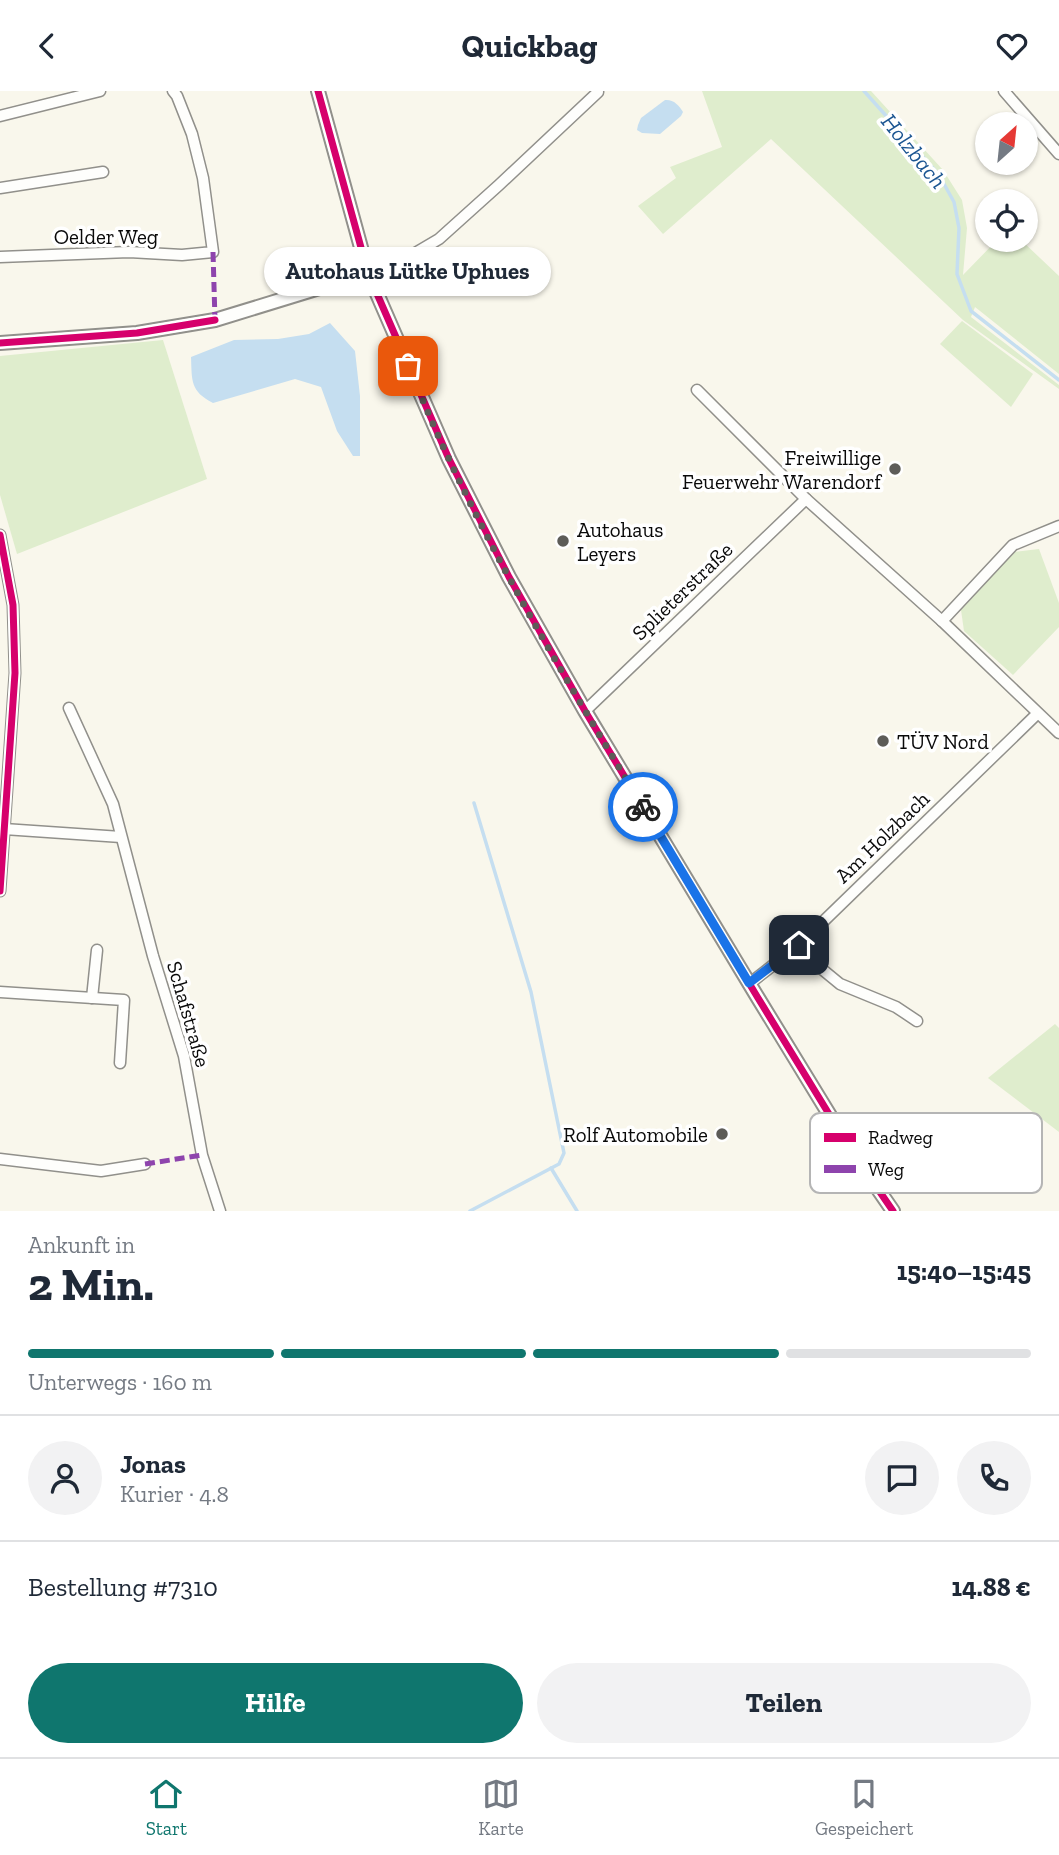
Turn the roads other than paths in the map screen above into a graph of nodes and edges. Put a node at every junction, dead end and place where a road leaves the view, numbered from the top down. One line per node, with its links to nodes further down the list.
1 (100, 91): 6 (street)
2 (173, 91): 10 (street, Oelder Weg)
3 (318, 91): 11 (street)
4 (1004, 91): 7 (street)
5 (598, 92): 11 (street)
6 (0, 116)
7 (1059, 154)
8 (103, 172): 9 (street)
9 (0, 188)
10 (0, 257)
11 (368, 273): 12 (street); 21 (street)
12 (0, 343)
13 (697, 390): 14 (street)
14 (806, 499): 19 (street); 21 (street, Splieterstraße)
15 (1059, 526): 19 (street)
16 (0, 535): 17 (street)
17 (13, 605): 18 (street); 24 (street)
18 (0, 607)
19 (942, 621): 22 (street)
20 (69, 708): 25 (street, Schafstraße)
21 (585, 711): 29 (street)
22 (1037, 714): 23 (street); 27 (street, Am Holzbach)
23 (1059, 733)
24 (4, 829): 25 (street); 26 (street)
25 (121, 837): 38 (street, Schafstraße)
26 (0, 891)
27 (799, 945): 29 (street, Am Holzbach); 32 (street)
28 (97, 950): 31 (street)
29 (749, 983): 34 (street)
30 (0, 992): 31 (street)
31 (92, 998): 33 (street)
32 (917, 1021)
33 (120, 1062)
34 (828, 1113)
35 (0, 1159): 36 (street)
36 (145, 1164)
37 (880, 1193): 39 (street)
38 (218, 1207)
39 (892, 1211)

